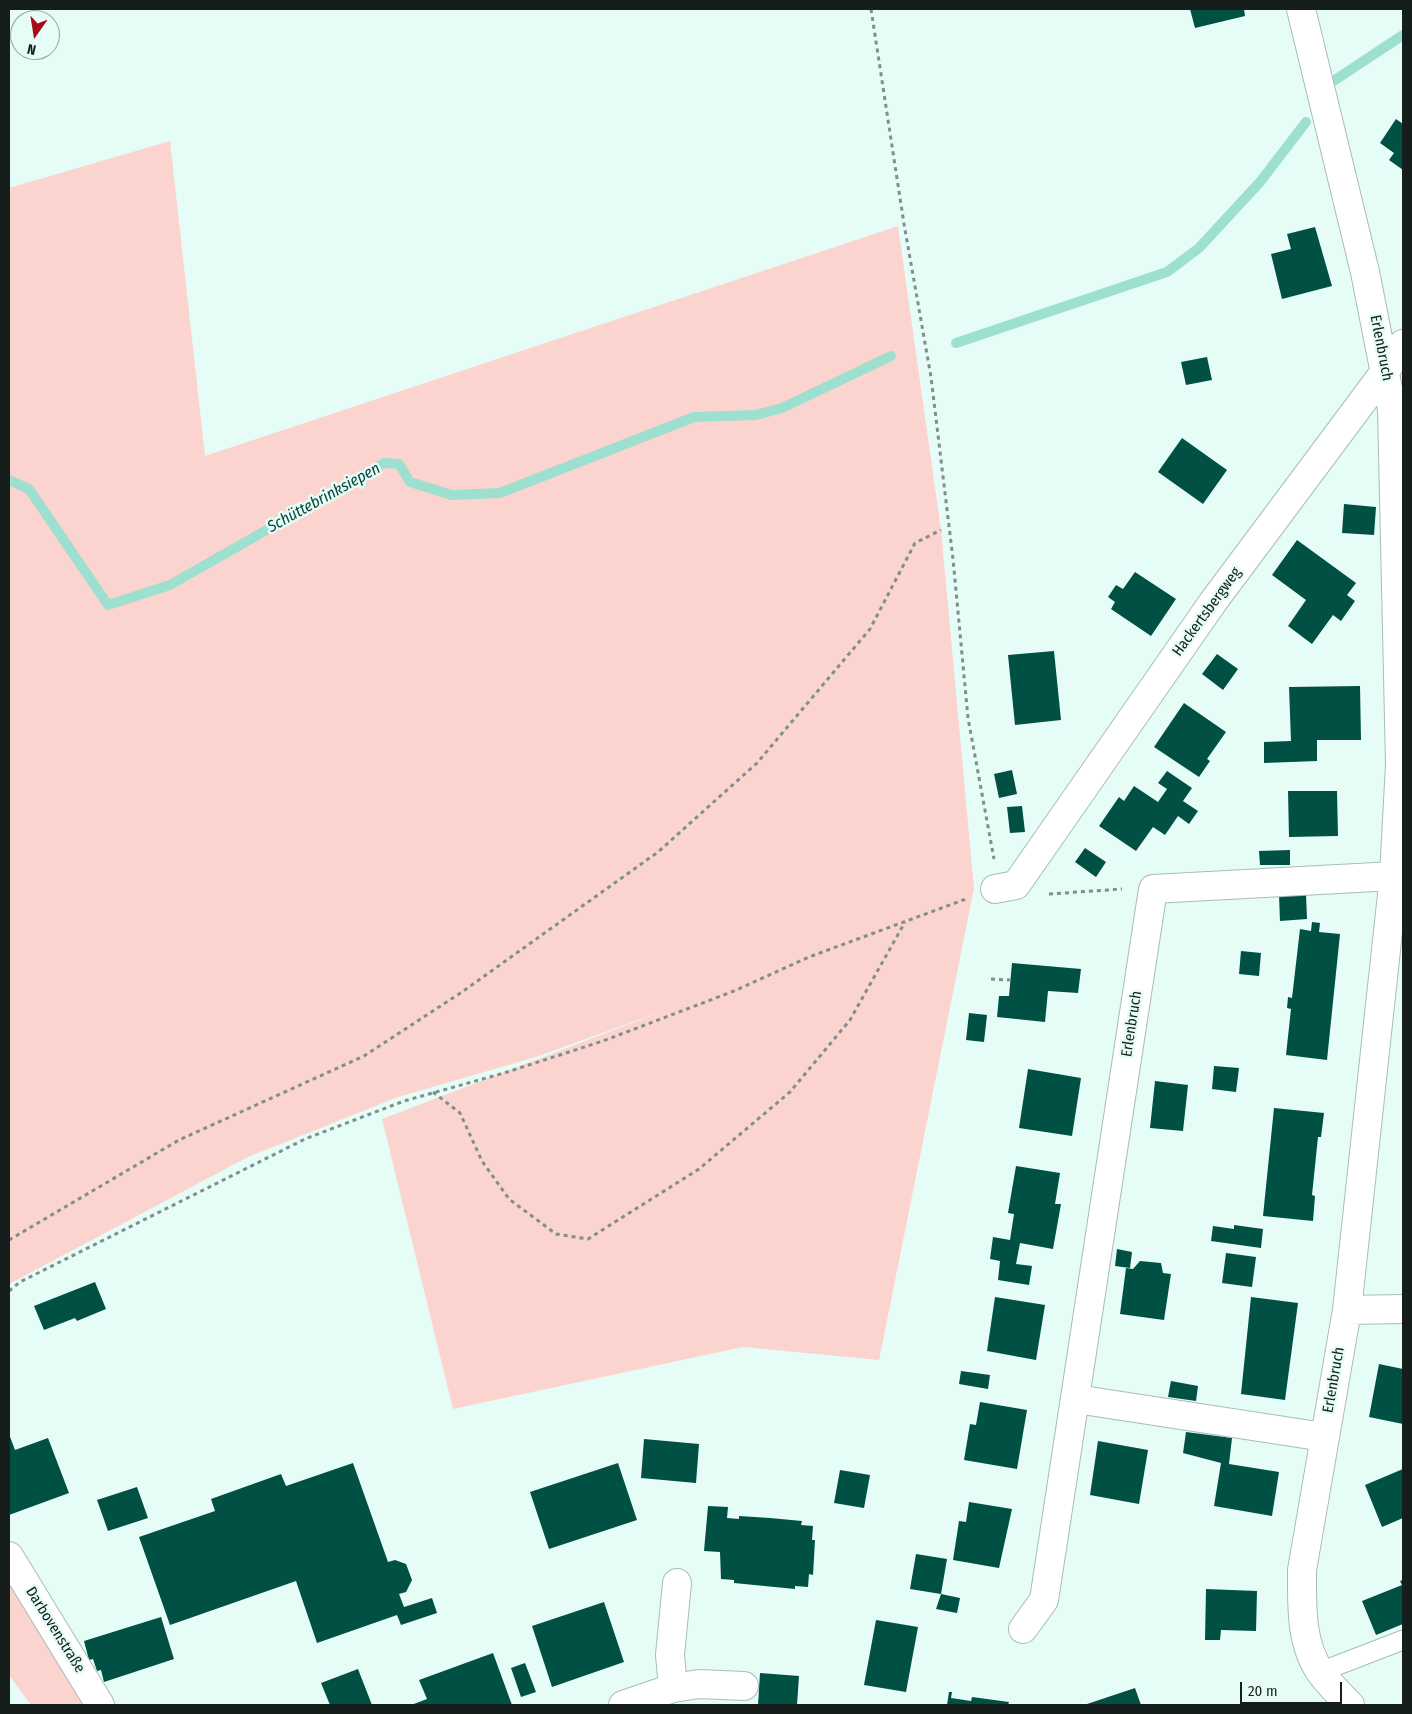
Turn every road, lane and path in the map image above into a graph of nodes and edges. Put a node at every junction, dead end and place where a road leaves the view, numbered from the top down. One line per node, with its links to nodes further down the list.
1 (871, 9): 7 (path)
2 (1301, 9): 4 (street, Erlenbruch)
3 (1403, 344): 4 (street, Hackertsbergweg)
4 (1386, 370): 6 (street, Erlenbruch); 7 (street, Hackertsbergweg)
5 (941, 530): 13 (path)
6 (1394, 876): 8 (street); 16 (street, Erlenbruch)
7 (1005, 887): 8 (path); 9 (path)
8 (1153, 889): 17 (street, Erlenbruch)
9 (906, 921): 12 (path); 12 (path)
10 (991, 980): 11 (path)
11 (1010, 980)
12 (433, 1092): 14 (path)
13 (9, 1240)
14 (9, 1291)
15 (1403, 1309): 16 (street)
16 (1347, 1310): 18 (street, Erlenbruch)
17 (1076, 1399): 18 (street); 21 (street, Erlenbruch)
18 (1324, 1437): 23 (street, Erlenbruch)
19 (9, 1556): 26 (street, Darbovenstraße)
20 (677, 1583): 25 (street)
21 (1023, 1629)
22 (1403, 1640): 23 (lane)
23 (1320, 1672): 28 (street, Erlenbruch)
24 (744, 1686): 25 (street)
25 (674, 1688): 27 (street)
26 (100, 1705)
27 (623, 1705)
28 (1350, 1705)

